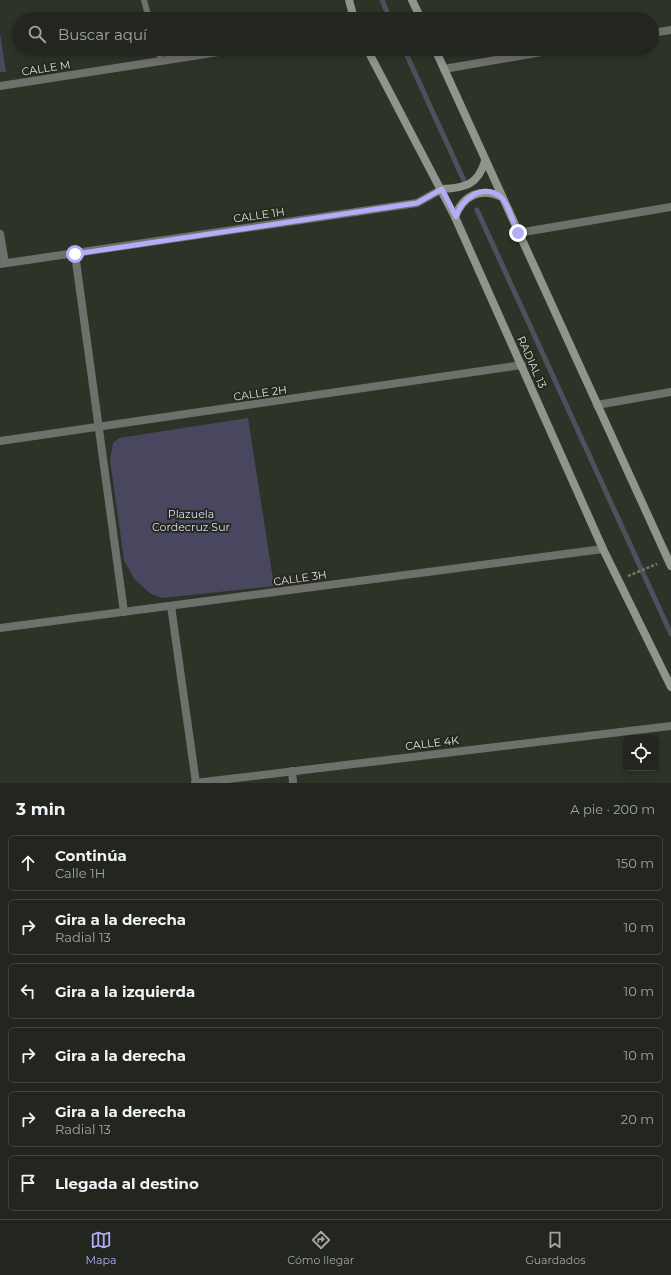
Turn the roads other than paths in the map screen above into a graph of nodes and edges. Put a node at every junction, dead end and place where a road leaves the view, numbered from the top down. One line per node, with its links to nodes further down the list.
1 (144, 0): 4 (lane)
2 (349, 0): 5 (main road)
3 (412, 0): 6 (main road)
4 (147, 12)
5 (352, 12)
6 (418, 12)
7 (671, 30): 8 (street)
8 (659, 32)
9 (160, 56): 14 (lane)
10 (193, 56): 14 (street, CALLE M)
11 (371, 56): 18 (main road, RADIAL 13)
12 (438, 56): 15 (main road)
13 (519, 56): 15 (street)
14 (161, 61): 16 (street, CALLE M)
15 (444, 69): 17 (main road)
16 (0, 86)
17 (485, 161): 18 (main road); 19 (main road)
18 (442, 189): 21 (main road, RADIAL 13); 24 (street, CALLE 1H)
19 (502, 197): 21 (main road); 22 (main road)
20 (671, 207): 22 (street)
21 (456, 217): 26 (main road, RADIAL 13)
22 (518, 233): 28 (main road)
23 (0, 234): 25 (street)
24 (75, 254): 25 (street, CALLE 1H); 29 (street)
25 (2, 263)
26 (522, 366): 29 (street, CALLE 2H); 31 (main road, RADIAL 13)
27 (671, 392): 28 (street)
28 (597, 405): 32 (main road)
29 (98, 427): 30 (street, CALLE 2H); 34 (street)
30 (0, 441)
31 (603, 549): 33 (street, CALLE 3H); 36 (main road, RADIAL 13)
32 (671, 566)
33 (171, 606): 34 (street, CALLE 3H); 39 (street)
34 (124, 612): 35 (street, CALLE 3H)
35 (0, 628)
36 (671, 687)
37 (671, 726): 38 (street, CALLE 4K)
38 (292, 771): 39 (street, CALLE 4K); 40 (street)
39 (196, 783)
40 (293, 783)

